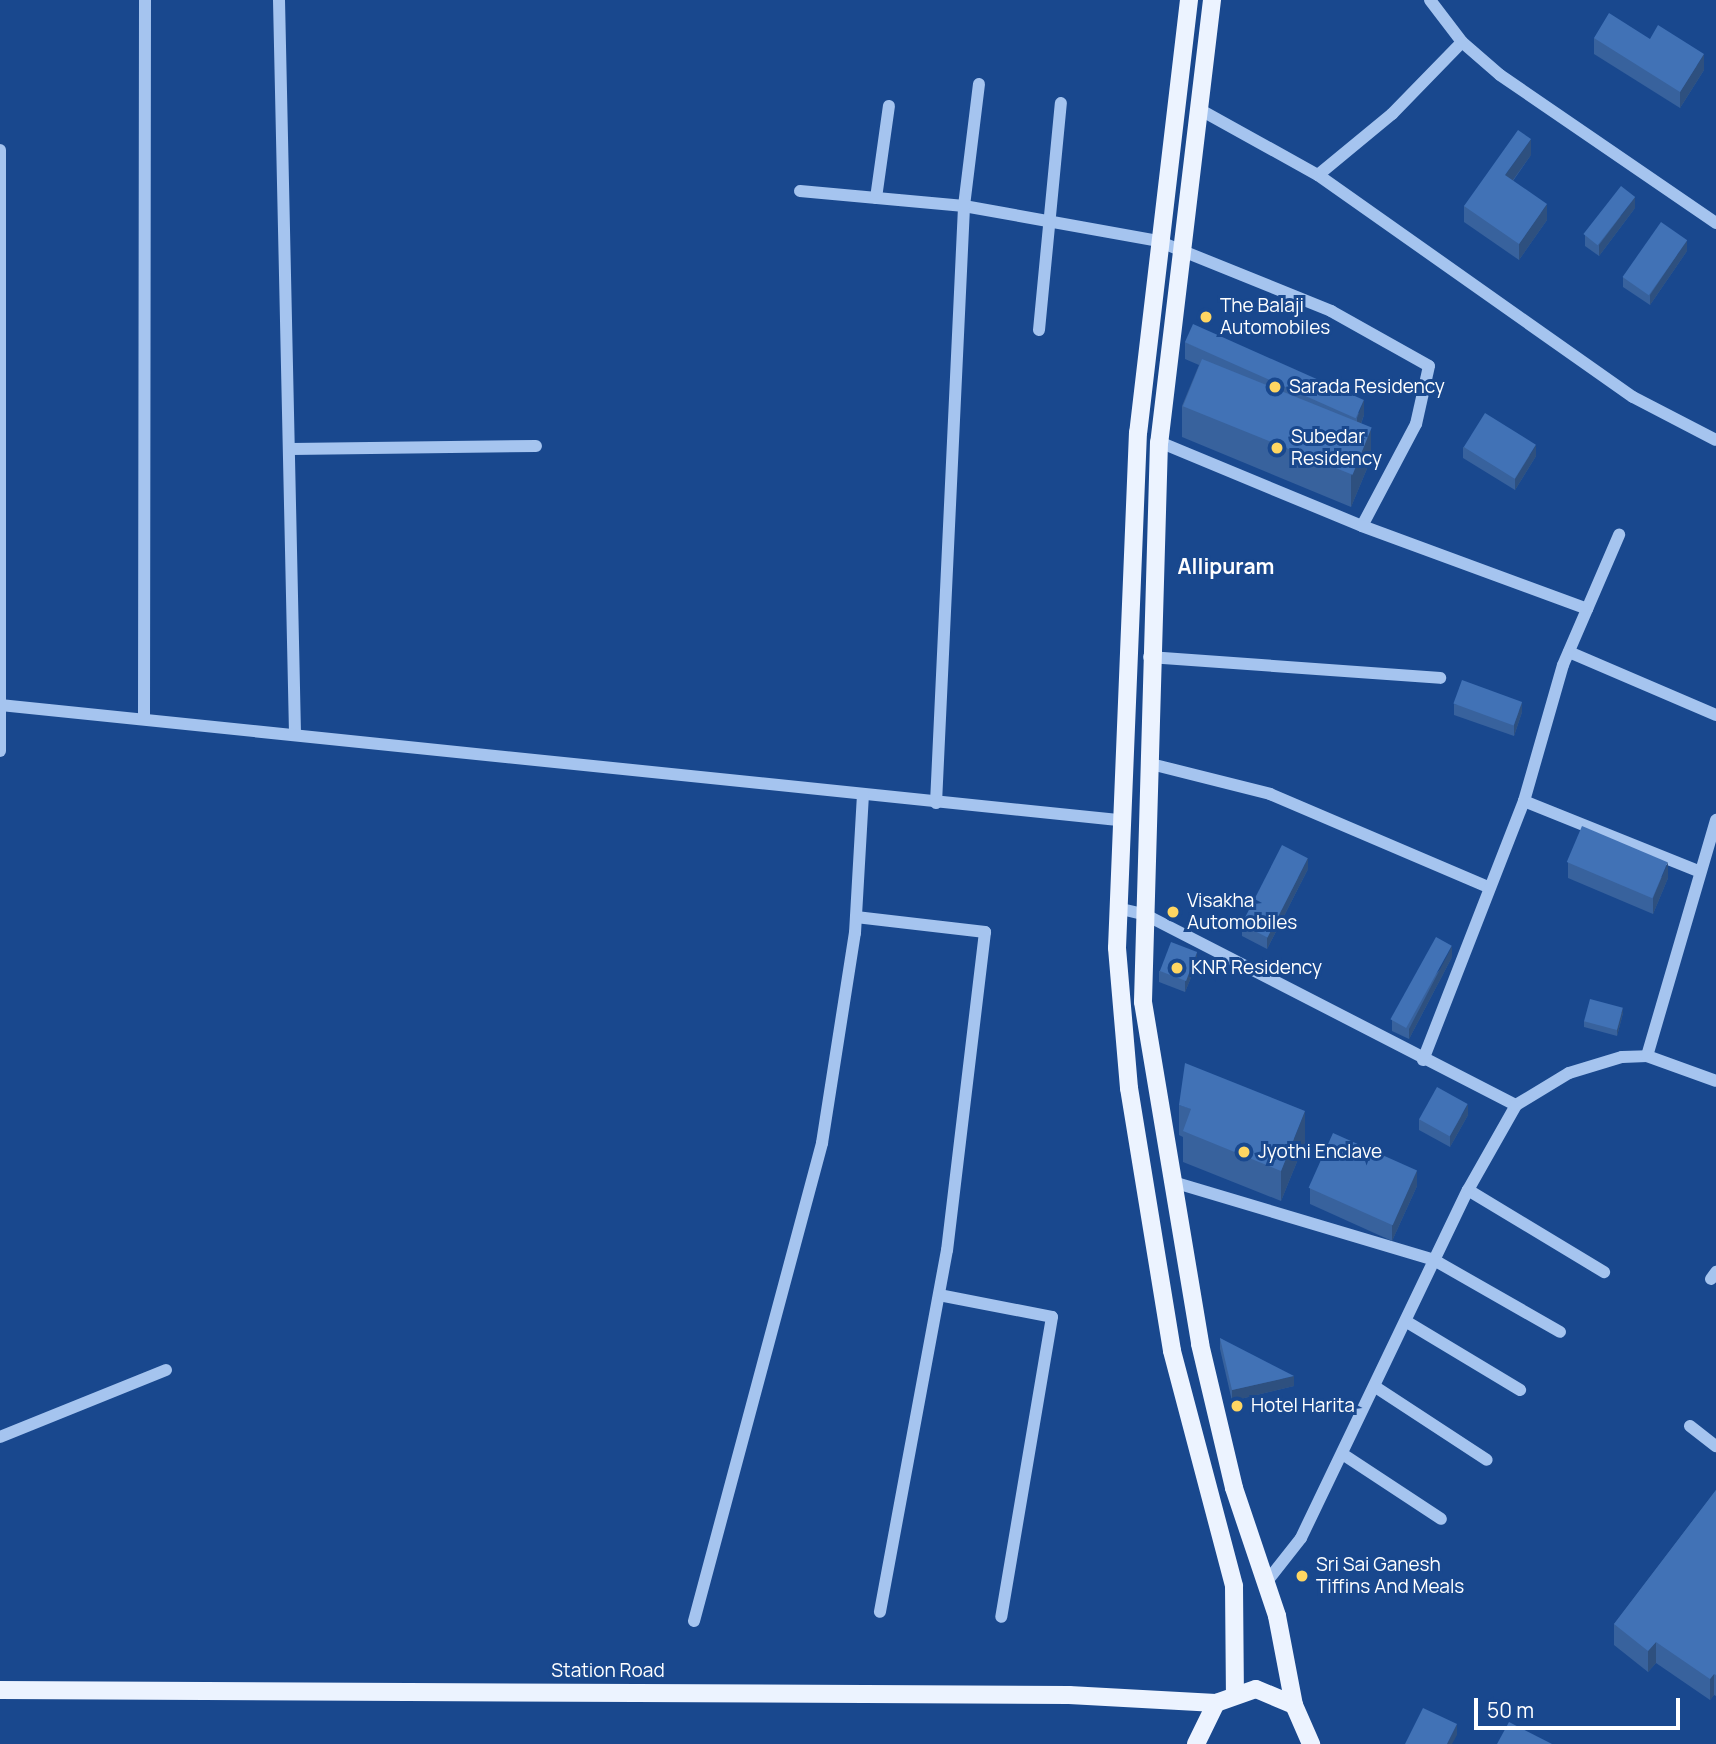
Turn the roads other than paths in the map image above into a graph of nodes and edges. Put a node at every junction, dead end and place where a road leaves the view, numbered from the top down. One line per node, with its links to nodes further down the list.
1 (145, 0): 33 (street)
2 (279, 0): 24 (street)
3 (1189, 0): 18 (main road)
4 (1212, 0): 10 (main road)
5 (1430, 0): 6 (street)
6 (1462, 41): 12 (street); 16 (street)
7 (979, 84): 15 (street)
8 (1061, 103): 17 (street)
9 (889, 106): 14 (street)
10 (1197, 108): 12 (street); 19 (main road)
11 (0, 150): 31 (street)
12 (1318, 175): 21 (street)
13 (800, 191): 14 (street)
14 (876, 198): 15 (street)
15 (964, 206): 17 (street); 39 (street)
16 (1716, 223)
17 (1049, 225): 18 (street); 20 (street)
18 (1158, 241): 19 (street); 41 (main road)
19 (1181, 249): 22 (main road); 25 (street)
20 (1039, 330)
21 (1716, 440)
22 (1159, 442): 25 (street); 29 (main road)
23 (536, 446): 24 (street)
24 (291, 449): 34 (street)
25 (1362, 526): 27 (street)
26 (1619, 536): 27 (street)
27 (1587, 609): 28 (street)
28 (1569, 652): 32 (street); 38 (street)
29 (1149, 657): 30 (street); 36 (main road)
30 (1440, 678)
31 (2, 705): 33 (street); 35 (street)
32 (1716, 715)
33 (144, 717): 34 (street)
34 (295, 733): 37 (street)
35 (0, 751)
36 (1147, 763): 43 (street); 45 (main road)
37 (863, 795): 39 (street); 46 (street)
38 (1524, 801): 42 (street); 43 (street)
39 (936, 803): 41 (street)
40 (1716, 820): 42 (street)
41 (1118, 821): 44 (main road)
42 (1698, 871): 47 (street)
43 (1488, 887): 48 (street)
44 (1117, 908): 45 (street); 72 (main road)
45 (1144, 914): 48 (street); 51 (main road)
46 (856, 917): 55 (street); 70 (street)
47 (1647, 1056): 49 (street); 50 (street)
48 (1423, 1059): 50 (street)
49 (1716, 1081)
50 (1516, 1105): 52 (street)
51 (1173, 1182): 53 (street); 67 (main road)
52 (1468, 1190): 53 (street); 54 (street)
53 (1434, 1260): 56 (street); 57 (street)
54 (1604, 1272)
55 (939, 1295): 68 (street); 69 (street)
56 (1407, 1322): 59 (street); 60 (street)
57 (1560, 1332)
58 (166, 1370): 62 (street)
59 (1377, 1388): 64 (street); 65 (street)
60 (1520, 1390)
61 (1690, 1426): 63 (street)
62 (0, 1437)
63 (1716, 1446)
64 (1344, 1455): 66 (street); 67 (street)
65 (1487, 1460)
66 (1440, 1519)
67 (1268, 1580): 74 (main road)
68 (880, 1612)
69 (1000, 1616)
70 (694, 1621)
71 (0, 1690): 73 (main road, Station Road)
72 (1235, 1692): 73 (main road); 74 (main road)
73 (1216, 1703): 75 (main road)
74 (1294, 1705): 76 (main road)
75 (1196, 1744)
76 (1311, 1744)

